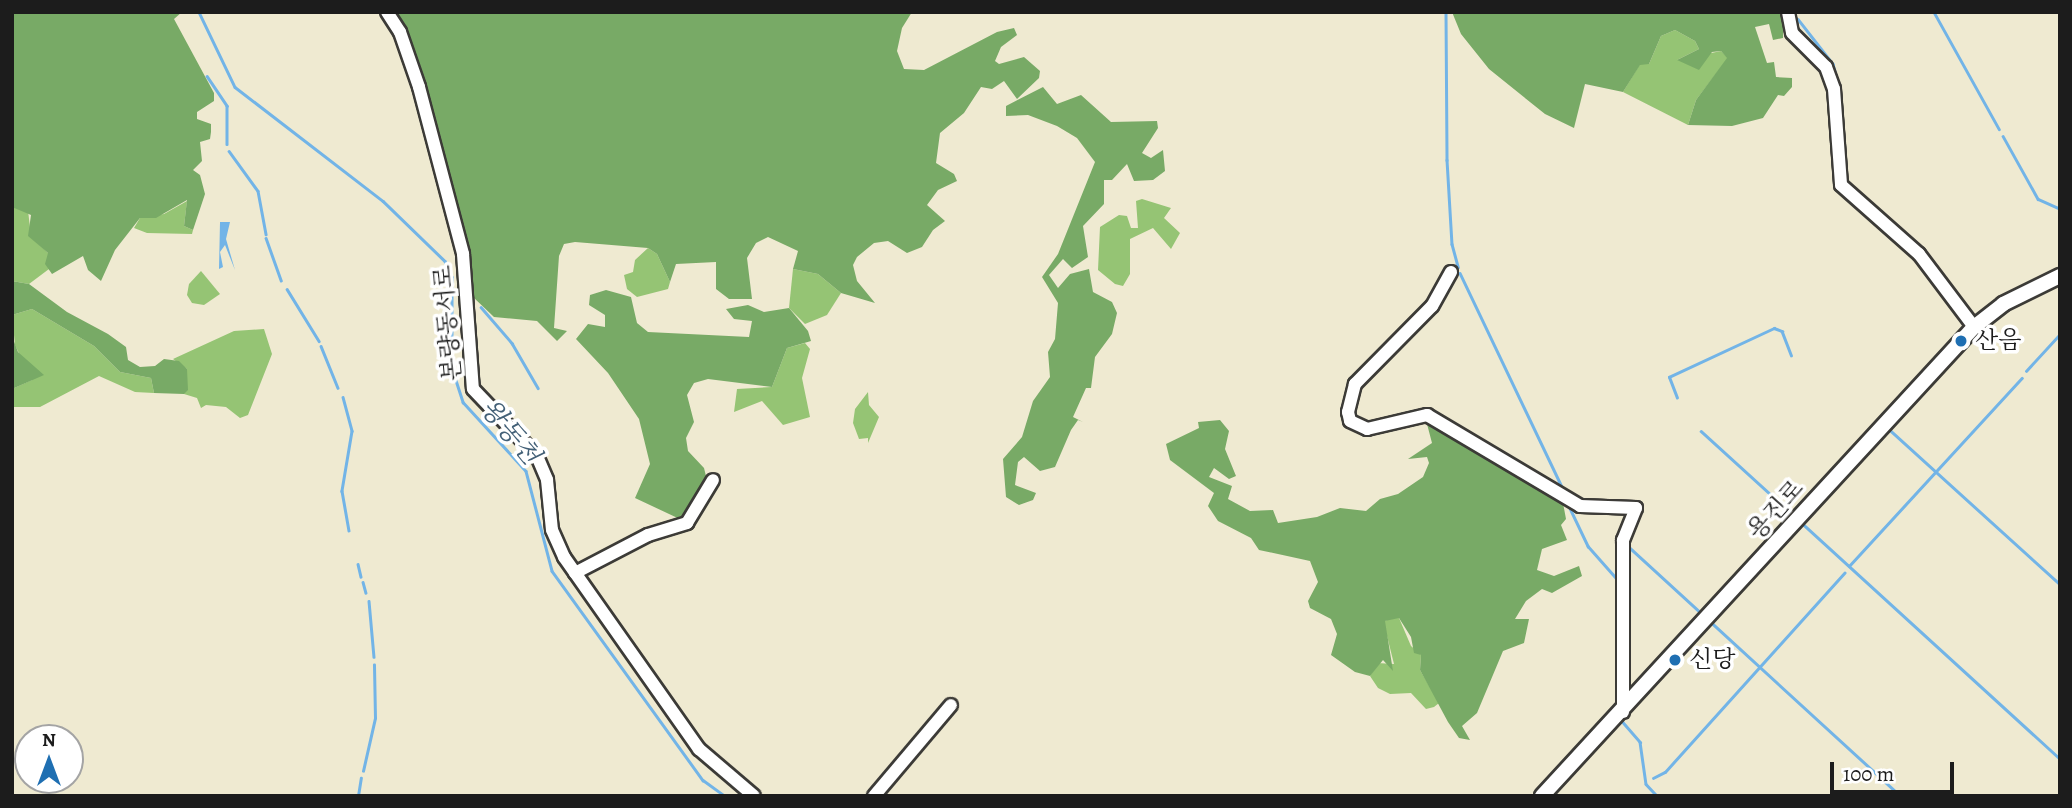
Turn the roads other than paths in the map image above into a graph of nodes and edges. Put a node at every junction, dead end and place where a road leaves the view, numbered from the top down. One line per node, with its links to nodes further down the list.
1 (387, 12): 7 (street, 본량동서로)
2 (1788, 12): 5 (street)
3 (1451, 272): 9 (street)
4 (2060, 276): 5 (main road, 용진로)
5 (1974, 327): 9 (main road, 용진로)
6 (713, 480): 7 (street)
7 (575, 573): 10 (street, 본량동서로)
8 (951, 705): 11 (street)
9 (1623, 712): 12 (main road, 용진로)
10 (754, 796)
11 (874, 796)
12 (1542, 796)

